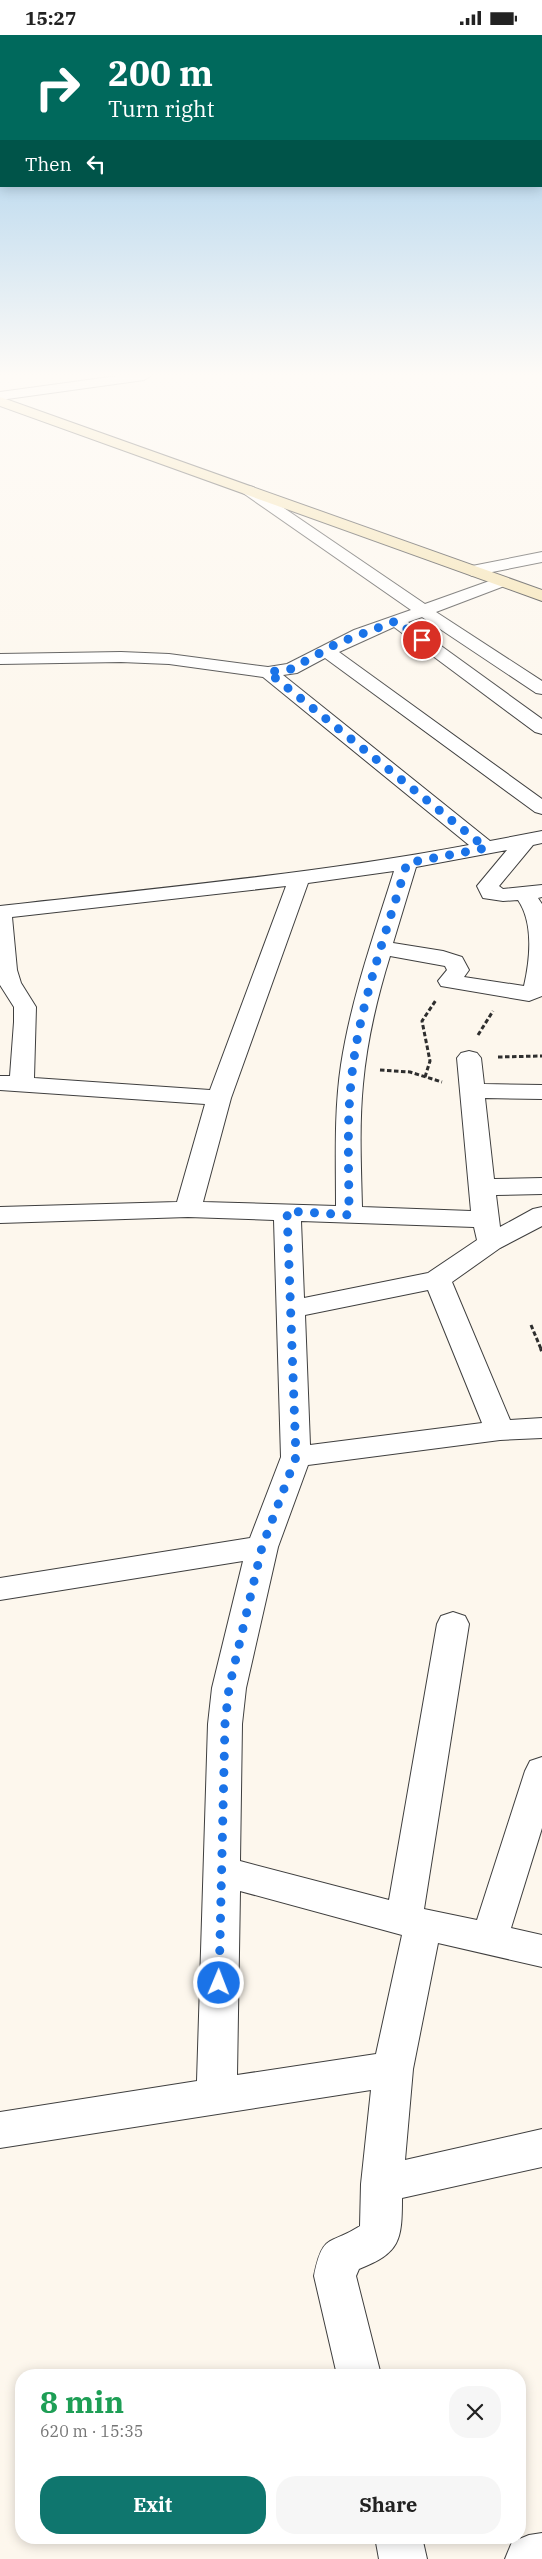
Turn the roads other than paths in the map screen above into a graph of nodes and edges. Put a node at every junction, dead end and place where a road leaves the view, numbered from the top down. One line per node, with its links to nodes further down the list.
1 (253, 494): 7 (street)
2 (258, 494): 4 (street)
3 (542, 557): 4 (street)
4 (471, 571): 5 (street)
5 (501, 582): 6 (street); 7 (street)
6 (542, 596)
7 (425, 611): 8 (street); 12 (street)
8 (396, 621): 9 (street); 13 (street)
9 (325, 650): 11 (street); 14 (street)
10 (0, 659): 11 (street)
11 (268, 672): 17 (street)
12 (542, 689)
13 (542, 728)
14 (542, 807)
15 (542, 823): 17 (street)
16 (534, 838): 17 (street); 20 (street)
17 (479, 843): 18 (street); 21 (street)
18 (407, 863): 19 (street); 23 (street)
19 (299, 878): 22 (street); 29 (street)
20 (533, 892): 24 (street)
21 (0, 893)
22 (0, 912): 26 (street)
23 (383, 948): 24 (street); 35 (street)
24 (540, 983)
25 (469, 1058): 27 (street)
26 (10, 1084): 29 (street)
27 (472, 1091): 28 (street); 31 (street)
28 (542, 1091)
29 (219, 1098): 32 (street)
30 (542, 1186): 31 (street)
31 (482, 1187): 37 (street)
32 (188, 1209): 33 (street); 34 (street)
33 (287, 1211): 35 (street); 39 (street)
34 (0, 1215)
35 (349, 1215): 37 (street)
36 (542, 1215): 37 (street)
37 (488, 1231): 38 (street)
38 (437, 1280): 39 (street); 41 (street)
39 (291, 1309): 42 (street)
40 (542, 1428): 41 (street)
41 (500, 1430): 42 (street)
42 (296, 1457): 43 (street)
43 (262, 1547): 44 (street); 47 (street)
44 (0, 1589)
45 (453, 1624): 48 (street)
46 (542, 1771): 49 (street)
47 (221, 1871): 48 (street); 52 (street)
48 (413, 1922): 49 (street); 51 (street)
49 (488, 1940): 50 (street)
50 (542, 1951)
51 (393, 2069): 52 (street); 55 (street)
52 (217, 2094): 53 (street)
53 (0, 2129)
54 (542, 2148): 55 (street)
55 (382, 2184): 56 (street)
56 (358, 2369)
57 (400, 2544): 59 (street)
58 (542, 2557): 60 (street)
59 (403, 2559)
60 (529, 2559)

